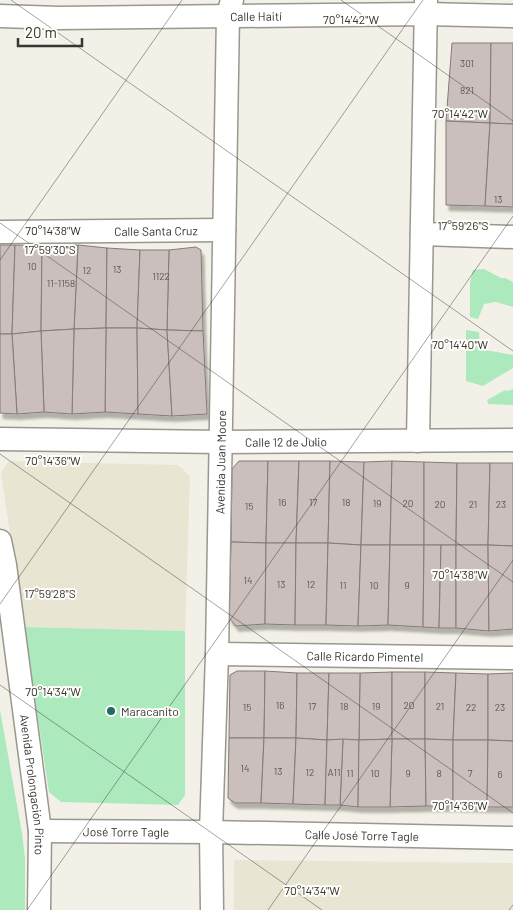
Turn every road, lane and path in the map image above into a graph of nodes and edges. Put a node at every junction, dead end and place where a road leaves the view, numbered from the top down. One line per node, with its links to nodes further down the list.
1 (430, 5): 2 (street, Calle Haití); 5 (street, Calle Haití); 8 (street)
2 (230, 8): 3 (street, Calle Haití); 6 (street, Avenida Juan Moore)
3 (55, 9): 4 (street, Calle Haití)
4 (0, 16)
5 (513, 16)
6 (224, 230): 7 (street, Calle Santa Cruz); 13 (street, Avenida Juan Moore)
7 (0, 232)
8 (422, 234): 9 (street); 12 (street)
9 (513, 238)
10 (0, 440): 13 (street, Calle 12 de Julio)
11 (513, 440): 12 (street, Calle 12 de Julio)
12 (418, 441): 13 (street, Calle 12 de Julio)
13 (220, 442): 15 (street, Avenida Juan Moore)
14 (0, 541): 17 (street, Avenida Prolongación Pinto)
15 (217, 654): 16 (street, Calle Ricardo Pimentel); 18 (street, Avenida Juan Moore)
16 (513, 658)
17 (40, 831): 18 (street, José Torre Tagle); 20 (street, Avenida Prolongación Pinto)
18 (211, 832): 19 (street, Calle José Torre Tagle); 21 (street, Avenida Juan Moore)
19 (513, 838)
20 (39, 910)
21 (212, 910)

